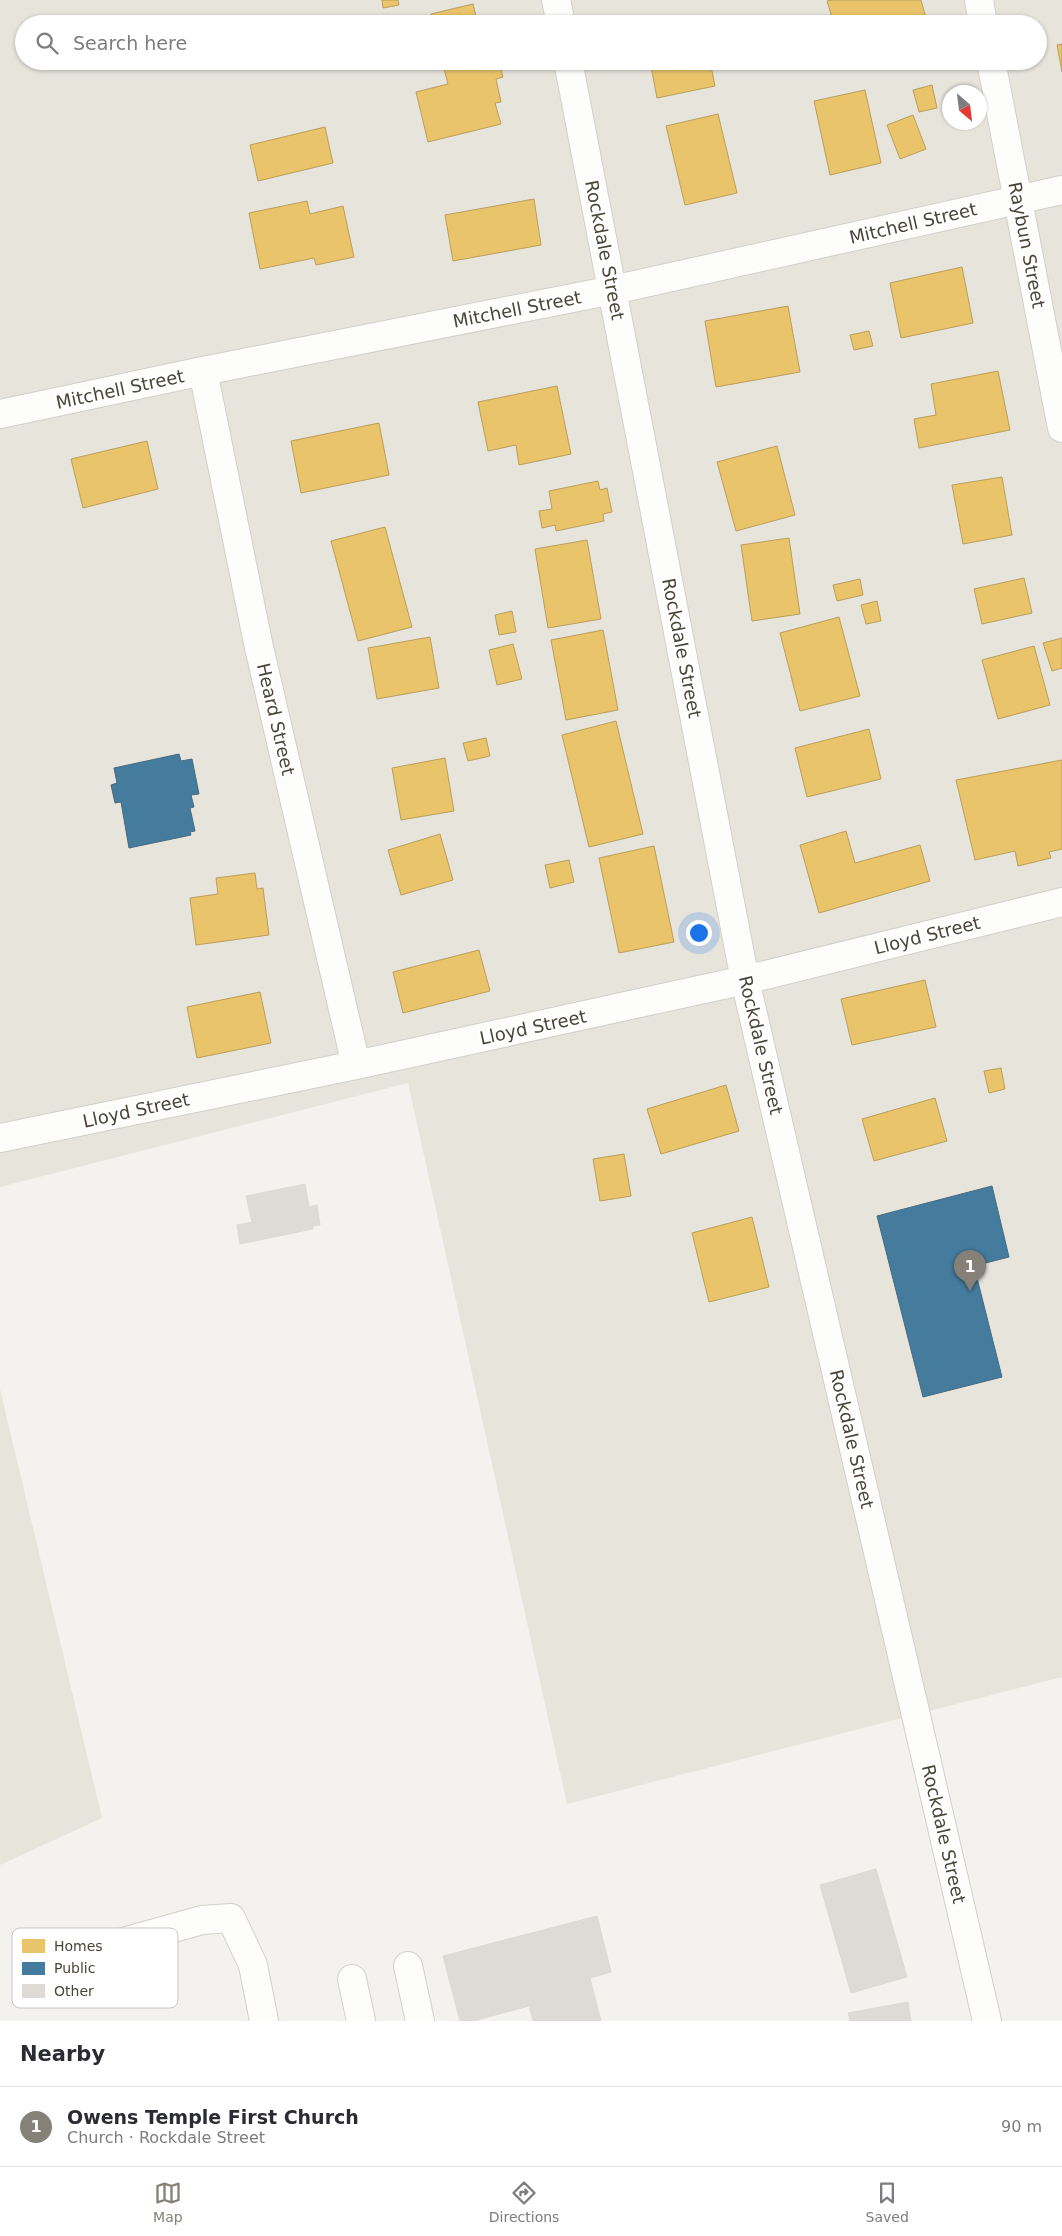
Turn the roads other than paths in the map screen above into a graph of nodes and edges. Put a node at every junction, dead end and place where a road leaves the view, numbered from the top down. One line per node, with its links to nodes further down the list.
1 (556, 0): 3 (street)
2 (979, 0): 4 (street)
3 (559, 15)
4 (982, 15)
5 (570, 70): 9 (street, Rockdale Street)
6 (993, 70): 8 (street, Raybun Street)
7 (1062, 190): 8 (street, Mitchell Street)
8 (1018, 199): 9 (street, Mitchell Street); 12 (street, Raybun Street)
9 (613, 290): 10 (street, Mitchell Street); 14 (street, Rockdale Street)
10 (203, 371): 11 (street, Mitchell Street); 15 (street, Heard Street)
11 (0, 414)
12 (1062, 428)
13 (1062, 902): 14 (street, Lloyd Street)
14 (745, 980): 15 (street, Lloyd Street); 23 (street, Rockdale Street)
15 (356, 1065): 16 (street, Lloyd Street)
16 (0, 1138)
17 (173, 1928): 20 (street)
18 (408, 1966): 22 (street)
19 (352, 1979): 21 (street)
20 (264, 2021)
21 (361, 2021)
22 (420, 2021)
23 (987, 2021)

